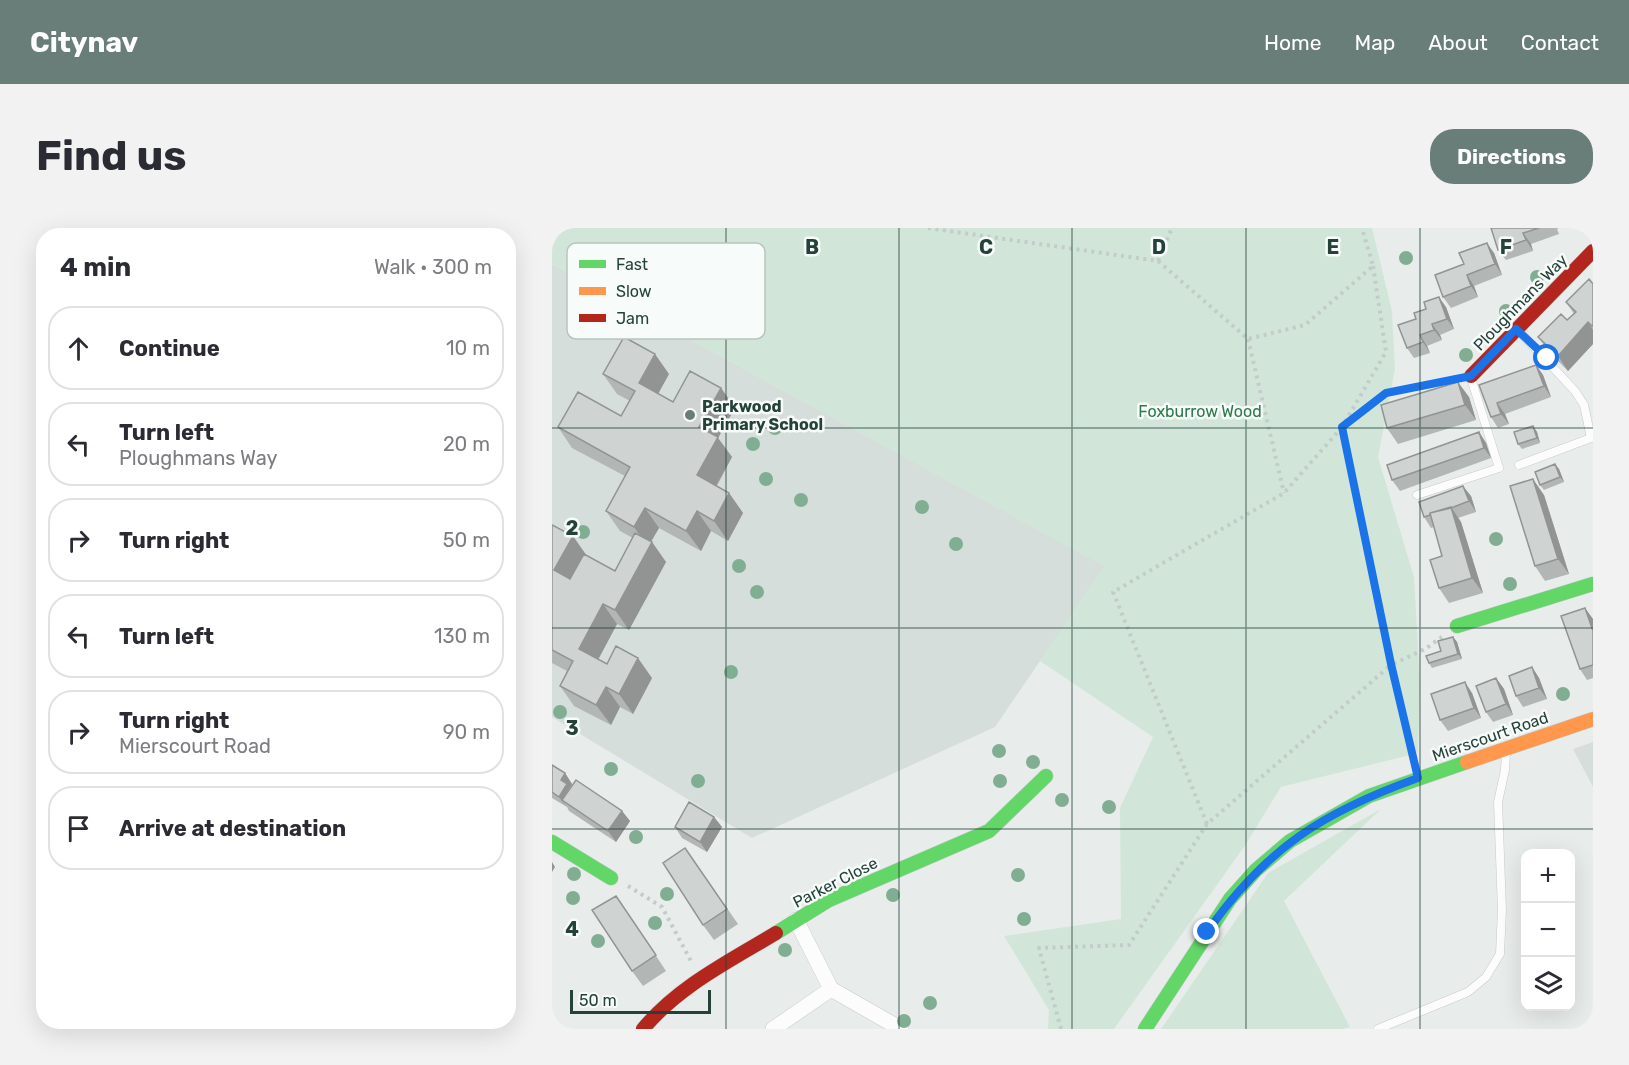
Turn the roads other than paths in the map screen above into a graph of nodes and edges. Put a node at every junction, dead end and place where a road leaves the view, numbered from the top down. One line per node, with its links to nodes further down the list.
1 (1593, 251): 2 (street, Ploughmans Way)
2 (1516, 329): 3 (street, Ploughmans Way); 4 (lane)
3 (1471, 376): 5 (lane)
4 (1519, 465)
5 (1417, 495)
6 (1593, 584): 7 (street)
7 (1457, 626)
8 (1593, 718): 9 (street, Mierscourt Road)
9 (1503, 749): 18 (street, Mierscourt Road); 19 (lane)
10 (1046, 776): 13 (street, Parker Close)
11 (552, 842): 12 (street)
12 (610, 878)
13 (796, 920): 14 (street); 15 (street, Parker Close)
14 (831, 989): 16 (street); 17 (street)
15 (643, 1029)
16 (774, 1029)
17 (901, 1029)
18 (1145, 1029)
19 (1378, 1029)

